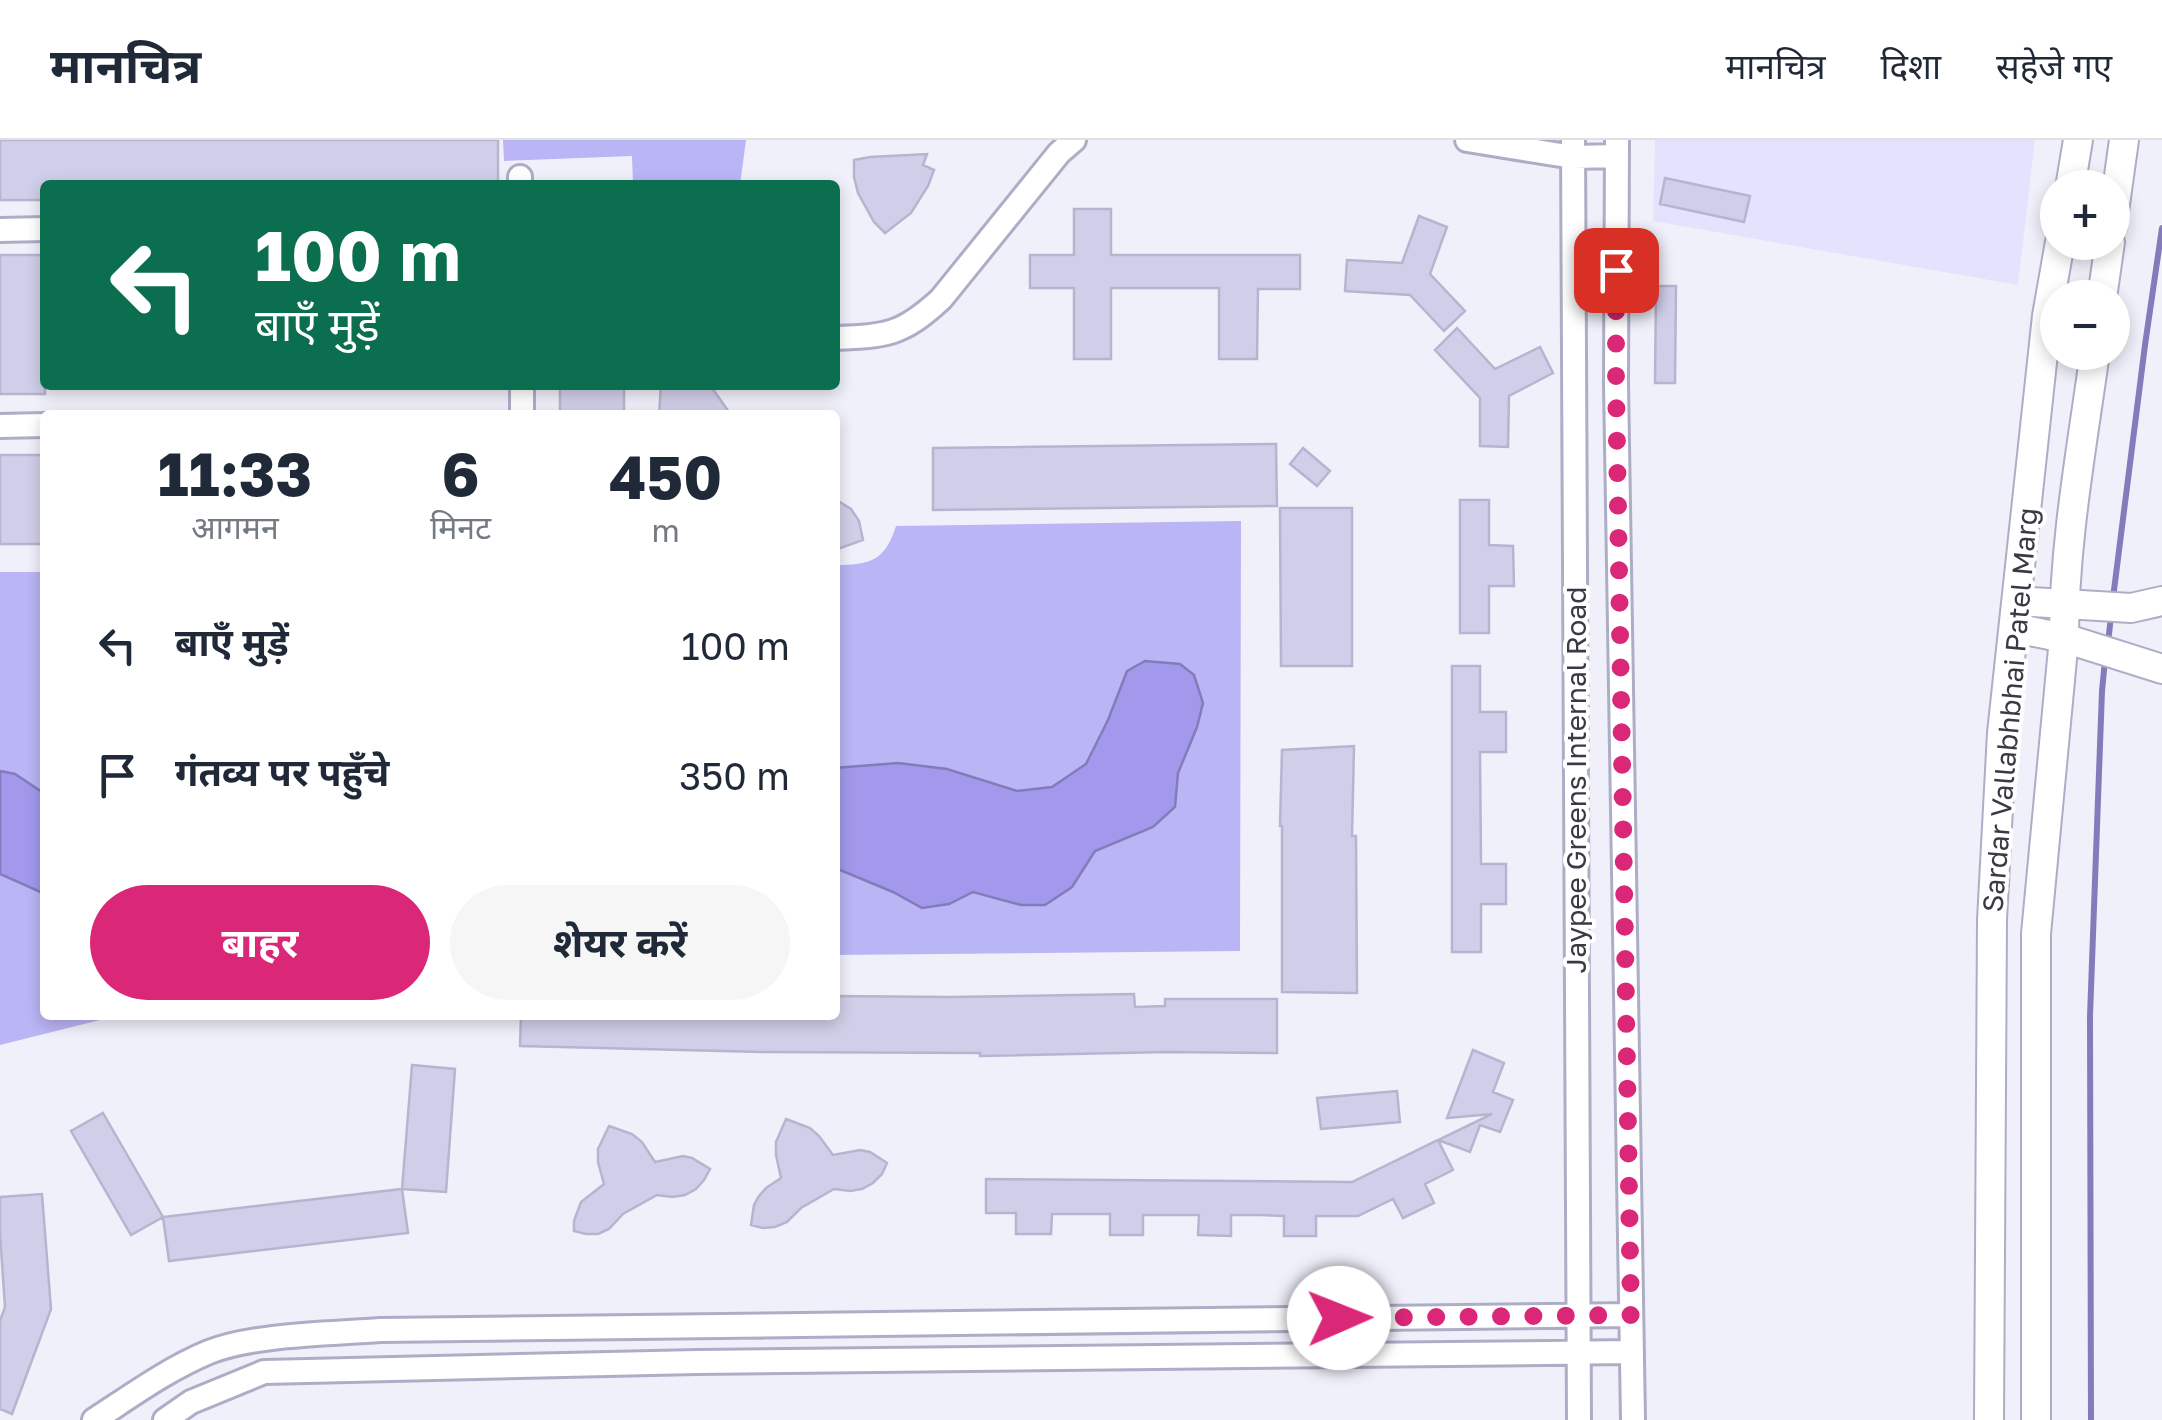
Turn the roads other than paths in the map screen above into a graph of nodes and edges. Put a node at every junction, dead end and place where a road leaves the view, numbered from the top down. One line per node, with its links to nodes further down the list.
1 (1074, 140): 12 (street)
2 (1467, 140): 6 (street)
3 (2078, 140): 7 (street)
4 (2124, 140): 8 (street)
5 (1617, 148): 6 (street); 22 (street, Jaypee Greens Internal Road)
6 (1573, 149): 21 (street, Jaypee Greens Internal Road)
7 (2073, 170)
8 (2120, 170)
9 (0, 230): 10 (street)
10 (40, 230)
11 (2057, 260): 18 (street, Sardar Vallabhbhai Patel Marg)
12 (840, 338)
13 (2092, 370): 17 (street, Sardar Vallabhbhai Patel Marg)
14 (0, 426): 15 (street)
15 (40, 426)
16 (2162, 601): 17 (street)
17 (2064, 604): 18 (street); 19 (street, Sardar Vallabhbhai Patel Marg)
18 (2016, 614): 19 (street); 31 (street, Sardar Vallabhbhai Patel Marg)
19 (2064, 638): 20 (street); 32 (street, Sardar Vallabhbhai Patel Marg)
20 (2162, 669)
21 (1578, 1315): 22 (street); 23 (street); 24 (street, Jaypee Greens Internal Road)
22 (1631, 1315): 25 (street, Jaypee Greens Internal Road)
23 (481, 1329): 26 (street); 27 (street)
24 (1579, 1352): 25 (street); 26 (street); 29 (street, Jaypee Greens Internal Road)
25 (1632, 1352): 30 (street, Jaypee Greens Internal Road)
26 (481, 1366): 28 (street)
27 (94, 1420)
28 (165, 1420)
29 (1579, 1420)
30 (1633, 1420)
31 (1989, 1420)
32 (2036, 1420)

